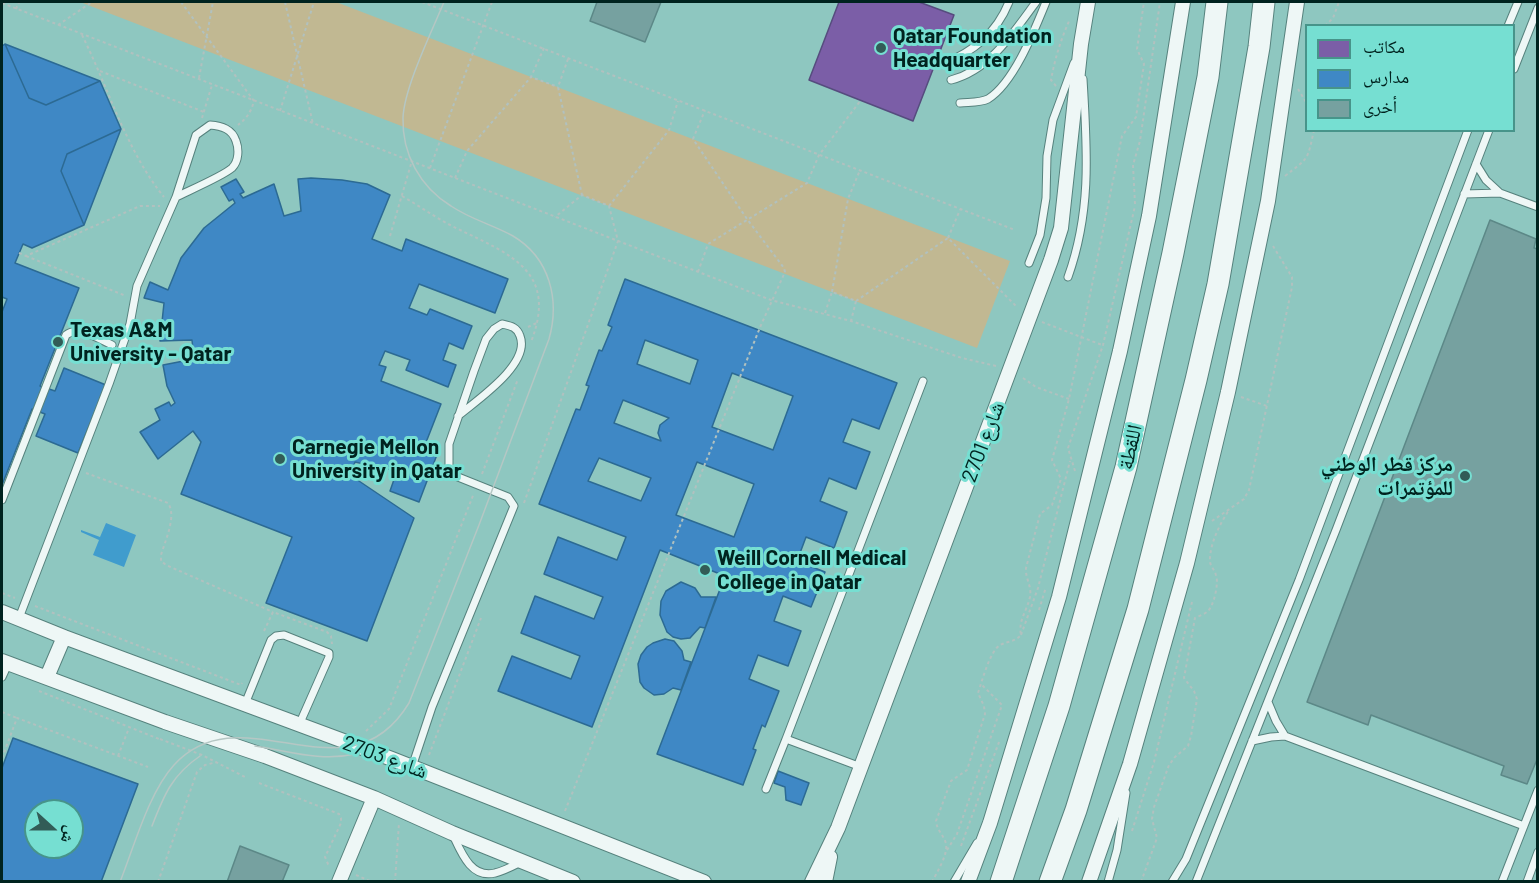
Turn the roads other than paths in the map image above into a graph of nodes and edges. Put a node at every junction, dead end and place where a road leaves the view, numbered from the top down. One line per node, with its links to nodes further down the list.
1 (1009, 2): 15 (lane)
2 (1036, 2): 17 (lane)
3 (1046, 2): 18 (lane)
4 (1088, 2): 14 (street, شارع 2701)
5 (1097, 2): 14 (street, شارع 2701)
6 (1183, 2): 50 (street, اللقطة)
7 (1217, 2): 63 (main road, اللقطة)
8 (1264, 2): 64 (main road)
9 (1297, 2): 44 (street)
10 (1518, 2): 13 (lane)
11 (1536, 2): 12 (lane)
12 (1537, 8): 16 (lane)
13 (1509, 24)
14 (1081, 44): 26 (lane); 27 (lane); 46 (street, شارع 2701)
15 (943, 64)
16 (1515, 66)
17 (951, 80)
18 (960, 103)
19 (1467, 132): 67 (lane)
20 (1488, 132): 21 (lane)
21 (1476, 164): 22 (lane); 23 (lane)
22 (1500, 193): 23 (lane); 25 (lane)
23 (1464, 194): 38 (lane)
24 (176, 197): 24 (lane); 33 (lane)
25 (1538, 207)
26 (1029, 263)
27 (1068, 278)
28 (112, 345): 31 (lane)
29 (923, 381): 42 (lane)
30 (458, 416): 30 (lane); 45 (lane)
31 (2, 500)
32 (2, 612): 33 (street, شارع 2703)
33 (19, 618): 34 (street, شارع 2703)
34 (64, 637): 37 (street); 39 (street, شارع 2703)
35 (5, 662): 36 (lane); 37 (street, شارع 2703)
36 (2, 677)
37 (47, 677): 49 (street, شارع 2703)
38 (1268, 702): 41 (lane); 43 (lane)
39 (244, 705): 40 (street, شارع 2703); 40 (lane)
40 (300, 725): 45 (street, شارع 2703)
41 (1285, 736): 43 (lane); 51 (lane)
42 (786, 739): 46 (lane); 47 (lane)
43 (1252, 741): 68 (lane)
44 (1130, 764): 65 (street); 66 (lane)
45 (412, 767): 58 (street, شارع 2703)
46 (861, 767): 52 (street, شارع 2701)
47 (766, 789)
48 (1538, 790): 51 (lane)
49 (374, 798): 53 (street, شارع 2703); 56 (street)
50 (990, 823): 61 (lane); 62 (street, اللقطة)
51 (1524, 826): 69 (lane)
52 (838, 828): 59 (street, شارع 2701); 60 (street, شارع 2701)
53 (452, 833): 55 (street, شارع 2703); 55 (lane)
54 (1538, 852): 70 (lane)
55 (525, 861): 57 (street, شارع 2703)
56 (338, 875)
57 (573, 882)
58 (704, 882)
59 (812, 882)
60 (825, 882)
61 (954, 882)
62 (968, 882)
63 (1000, 882)
64 (1050, 882)
65 (1089, 882)
66 (1108, 882)
67 (1172, 882)
68 (1196, 882)
69 (1502, 882)
70 (1527, 882)

